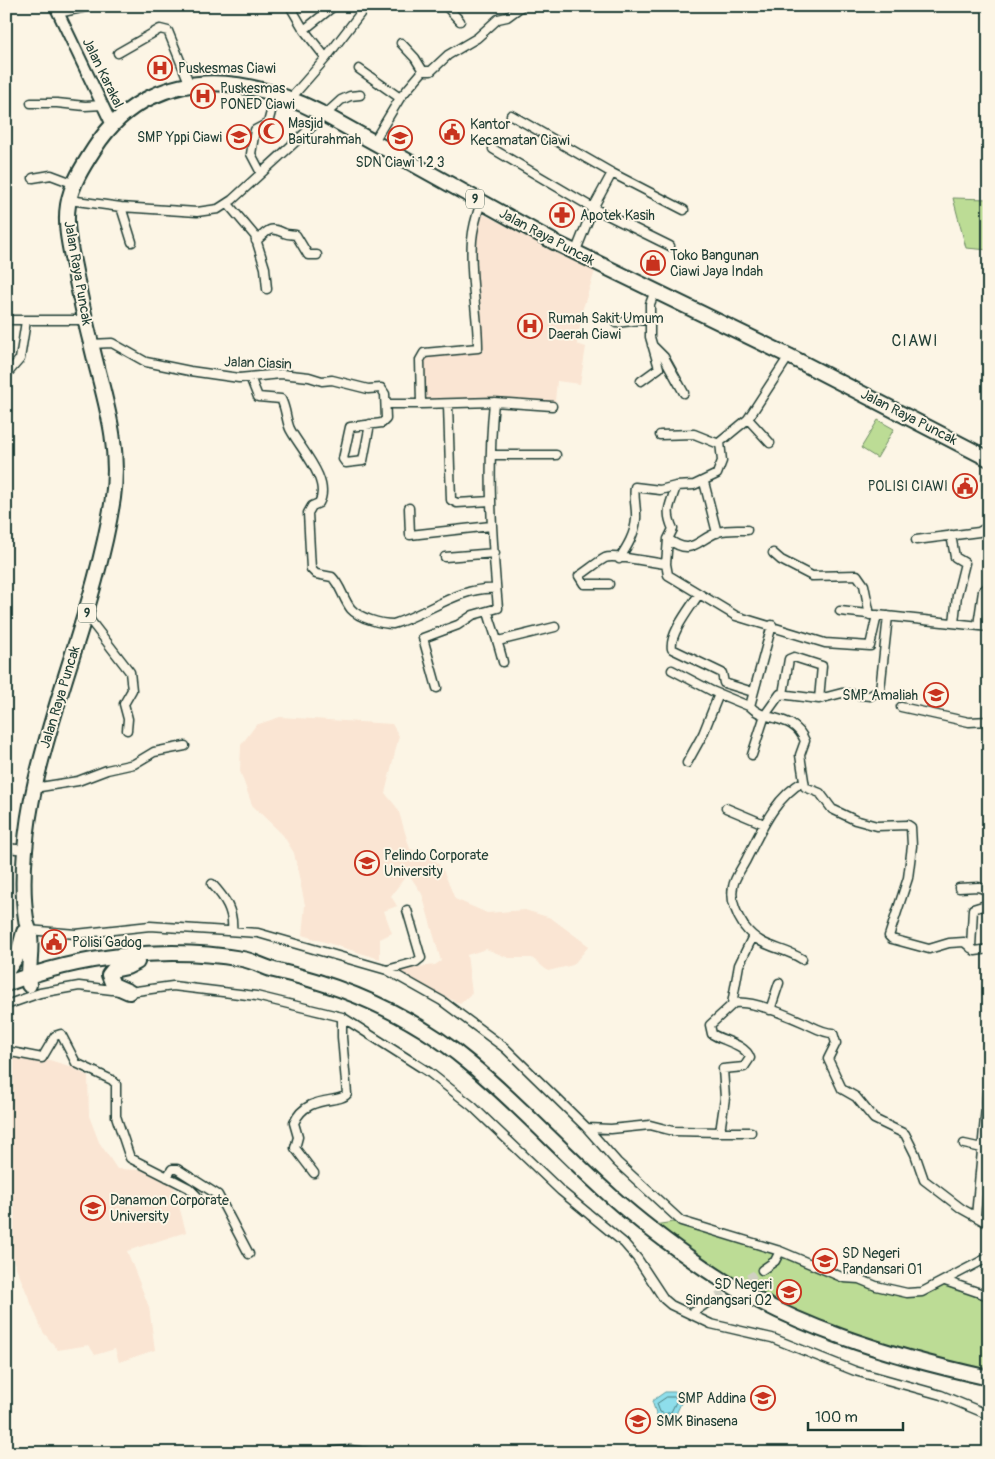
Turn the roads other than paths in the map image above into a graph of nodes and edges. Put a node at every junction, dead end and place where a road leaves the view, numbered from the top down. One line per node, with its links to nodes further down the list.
1 (90, 6): 7 (street)
2 (290, 6): 9 (street)
3 (334, 6): 9 (street)
4 (366, 6): 12 (street)
5 (446, 6): 8 (street)
6 (522, 6): 14 (street)
7 (57, 9): 21 (main road, Jalan Karakal)
8 (460, 22)
9 (304, 30): 12 (street)
10 (401, 43): 14 (street)
11 (118, 52): 15 (street)
12 (326, 58): 18 (street)
13 (359, 69): 19 (street)
14 (423, 71): 19 (street)
15 (190, 85): 16 (highway, Jalan Raya Puncak / 9); 24 (highway, Jalan Raya Puncak / 9)
16 (276, 93): 18 (highway, Jalan Raya Puncak / 9); 27 (street)
17 (360, 95): 22 (street)
18 (291, 98): 22 (highway, Jalan Raya Puncak / 9)
19 (400, 98): 25 (street)
20 (31, 103): 21 (street)
21 (102, 105): 24 (main road, Jalan Karakal)
22 (323, 114): 25 (highway, Jalan Raya Puncak / 9); 27 (street)
23 (511, 115): 28 (street)
24 (112, 125): 30 (highway, Jalan Raya Puncak / 9)
25 (373, 143): 32 (highway, Jalan Raya Puncak / 9)
26 (493, 149): 35 (street)
27 (261, 173): 33 (street)
28 (612, 173): 35 (street); 36 (street)
29 (33, 178): 30 (street)
30 (74, 184): 31 (highway, Jalan Raya Puncak / 9)
31 (69, 200): 34 (street); 45 (highway, Jalan Raya Puncak / 9)
32 (481, 202): 40 (highway, Jalan Raya Puncak / 9); 58 (street)
33 (228, 204): 34 (street); 37 (street)
34 (121, 207): 38 (street)
35 (593, 208): 39 (street); 40 (street)
36 (684, 210)
37 (256, 241): 41 (street); 42 (street)
38 (132, 242)
39 (670, 246)
40 (575, 253): 43 (highway, Jalan Raya Puncak / 9)
41 (317, 255)
42 (268, 289)
43 (655, 291): 46 (street); 51 (highway, Jalan Raya Puncak / 9)
44 (6, 320): 47 (street)
45 (86, 320): 47 (street); 49 (highway, Jalan Raya Puncak / 9)
46 (649, 320): 48 (street); 50 (street)
47 (26, 321): 52 (street)
48 (616, 323)
49 (91, 344): 53 (street, Jalan Ciasin); 92 (highway, Jalan Raya Puncak / 9)
50 (650, 344): 54 (street); 55 (street)
51 (789, 356): 61 (street); 68 (highway, Jalan Raya Puncak / 9)
52 (6, 375)
53 (250, 377): 57 (street, Jalan Ciasin); 87 (street)
54 (641, 381)
55 (684, 393)
56 (494, 402): 59 (street); 60 (street); 66 (street)
57 (386, 404): 58 (street); 62 (street)
58 (421, 404): 59 (street)
59 (448, 405): 71 (street)
60 (552, 406)
61 (748, 419): 64 (street); 65 (street)
62 (370, 424): 62 (street)
63 (660, 435): 64 (street)
64 (719, 444): 69 (street)
65 (770, 444)
66 (491, 455): 67 (street); 71 (street)
67 (556, 455)
68 (989, 459)
69 (704, 482): 70 (street); 76 (street)
70 (676, 486): 78 (street); 83 (street)
71 (491, 501): 73 (street)
72 (409, 508): 73 (street)
73 (491, 526): 80 (street)
74 (989, 526): 77 (street)
75 (747, 530): 76 (street)
76 (716, 533): 78 (street)
77 (951, 535): 79 (street); 94 (street)
78 (668, 539): 84 (street)
79 (916, 540)
80 (495, 553): 82 (street); 87 (street)
81 (773, 553): 91 (street)
82 (446, 557)
83 (619, 559): 84 (street); 85 (street)
84 (666, 564): 88 (street)
85 (609, 584)
86 (989, 586): 96 (street)
87 (496, 589): 90 (street)
88 (700, 594): 95 (street); 105 (street)
89 (840, 611): 91 (street)
90 (488, 612): 99 (street); 104 (street)
91 (873, 615): 93 (street); 95 (street)
92 (86, 616): 113 (street); 118 (highway, Jalan Raya Puncak / 9)
93 (888, 616): 94 (street); 101 (street)
94 (954, 623): 96 (street)
95 (772, 625): 105 (street)
96 (978, 625): 98 (street)
97 (555, 627): 99 (street)
98 (989, 627)
99 (498, 641): 102 (street)
100 (874, 647): 101 (street)
101 (884, 649): 108 (street)
102 (503, 662)
103 (672, 670): 106 (street)
104 (437, 688)
105 (753, 692): 109 (street)
106 (719, 694): 109 (street); 116 (street)
107 (782, 694): 108 (street); 108 (street); 111 (street)
108 (819, 699)
109 (751, 707): 111 (street)
110 (901, 707): 112 (street)
111 (765, 715): 115 (street); 117 (street)
112 (989, 721)
113 (127, 730)
114 (185, 746): 118 (street)
115 (752, 755)
116 (687, 763)
117 (804, 781): 120 (street); 131 (street)
118 (34, 788): 122 (highway, Jalan Raya Puncak / 9)
119 (726, 808): 120 (street)
120 (764, 824): 130 (street)
121 (6, 848): 122 (street)
122 (26, 850): 128 (highway, Jalan Raya Puncak / 9)
123 (212, 884): 129 (street)
124 (958, 888): 125 (street)
125 (988, 889)
126 (989, 904): 131 (street)
127 (407, 910): 138 (street)
128 (27, 928): 129 (street); 133 (highway, Jalan Raya Puncak / 9); 139 (highway)
129 (232, 931): 138 (street)
130 (753, 936): 134 (street); 145 (street)
131 (971, 948): 132 (street)
132 (989, 949)
133 (29, 958): 137 (highway); 140 (highway, Jalan Raya Puncak / 9)
134 (802, 959)
135 (136, 962): 136 (highway); 140 (highway); 143 (highway)
136 (265, 968): 137 (highway); 169 (highway)
137 (53, 970): 140 (highway)
138 (388, 970): 151 (street)
139 (6, 972)
140 (29, 981): 142 (highway); 144 (highway)
141 (779, 983): 147 (street)
142 (6, 984)
143 (129, 992): 146 (street); 148 (street)
144 (6, 994)
145 (732, 1004): 147 (street); 152 (street)
146 (6, 1005)
147 (770, 1010): 159 (street)
148 (342, 1017): 156 (street); 168 (street)
149 (6, 1051): 157 (street)
150 (989, 1074): 155 (street)
151 (587, 1128): 152 (street); 161 (street)
152 (720, 1132): 153 (street)
153 (750, 1132)
154 (964, 1144): 155 (street)
155 (982, 1148): 159 (street)
156 (314, 1173)
157 (167, 1177): 158 (street); 162 (street)
158 (198, 1196)
159 (976, 1216): 160 (street)
160 (989, 1224)
161 (780, 1251): 164 (street); 165 (street)
162 (249, 1254)
163 (989, 1257): 165 (street)
164 (762, 1270)
165 (945, 1281): 166 (street)
166 (989, 1296)
167 (707, 1303): 168 (street)
168 (691, 1314): 170 (street)
169 (989, 1378)
170 (989, 1415)
171 (314, 1453): 172 (street)
172 (372, 1453)

